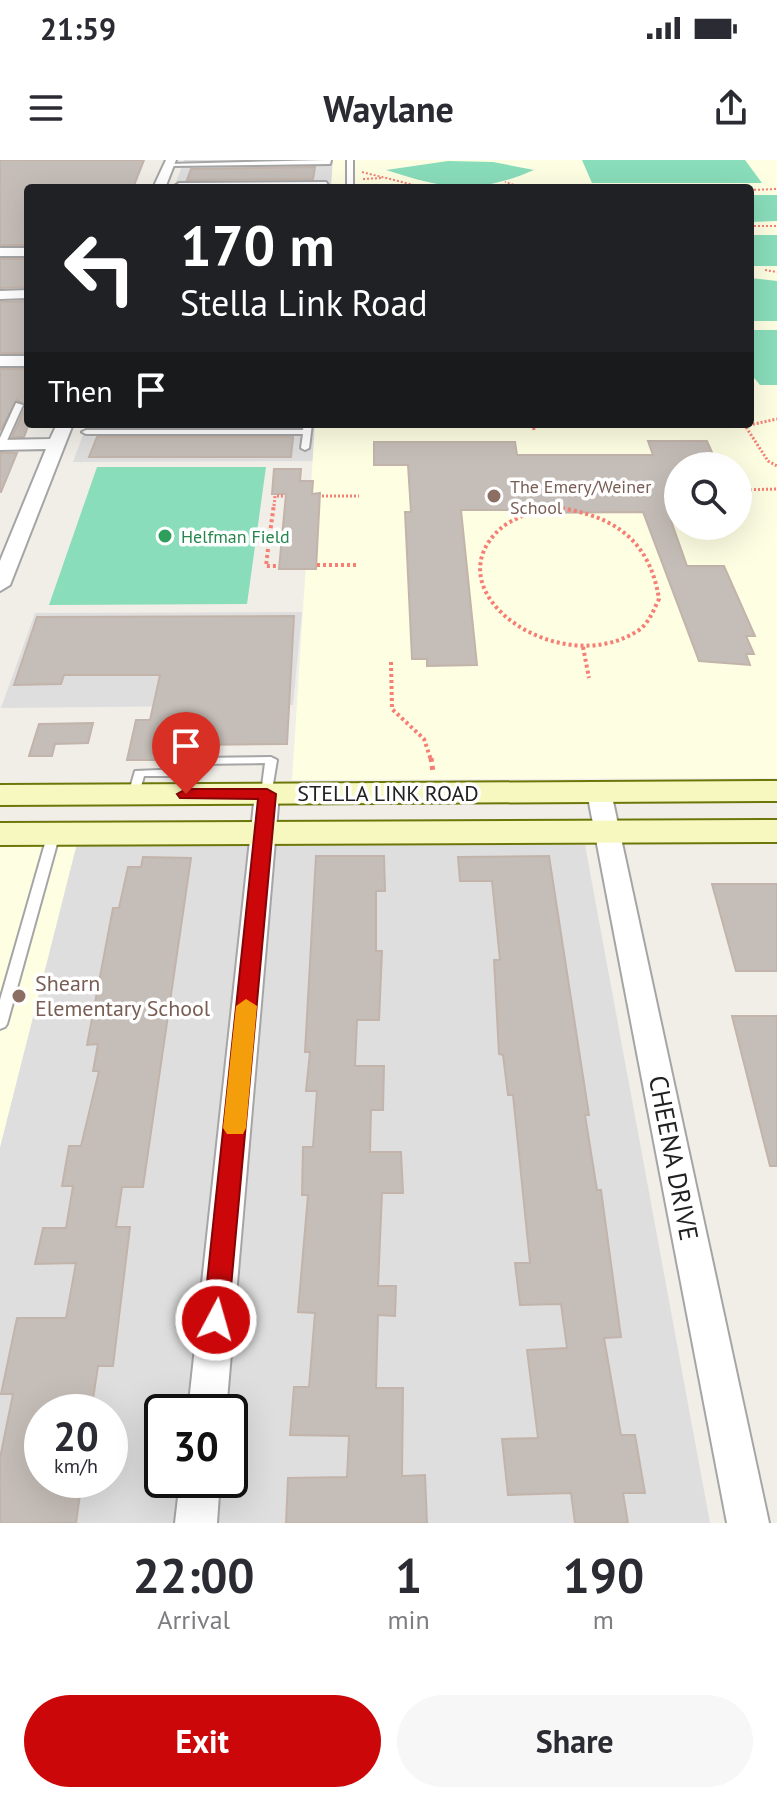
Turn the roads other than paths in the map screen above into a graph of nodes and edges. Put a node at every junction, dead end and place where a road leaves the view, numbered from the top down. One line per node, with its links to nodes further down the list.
1 (328, 160): 3 (lane)
2 (350, 160): 7 (lane)
3 (170, 162): 5 (street)
4 (326, 183): 6 (lane)
5 (161, 184)
6 (252, 184)
7 (350, 184)
8 (0, 252): 9 (street)
9 (24, 252)
10 (24, 294): 11 (street)
11 (0, 295)
12 (0, 361): 13 (street)
13 (24, 361)
14 (19, 405): 18 (lane)
15 (308, 428): 16 (lane); 19 (lane)
16 (86, 432): 17 (street)
17 (61, 434): 18 (street); 20 (street)
18 (1, 445)
19 (305, 448)
20 (7, 549): 21 (street)
21 (0, 585)
22 (777, 791): 23 (main road, STELLA LINK ROAD)
23 (599, 792): 24 (main road, STELLA LINK ROAD); 26 (street, CHEENA DRIVE)
24 (267, 794): 25 (main road, STELLA LINK ROAD); 28 (street)
25 (0, 795)
26 (607, 830): 27 (main road, STELLA LINK ROAD); 28 (main road, STELLA LINK ROAD); 35 (street, CHEENA DRIVE)
27 (777, 831)
28 (263, 832): 29 (main road, STELLA LINK ROAD); 32 (street)
29 (54, 833): 30 (main road, STELLA LINK ROAD); 31 (lane)
30 (0, 834)
31 (0, 1024)
32 (209, 1394)
33 (198, 1498): 34 (street)
34 (196, 1523)
35 (748, 1523)

